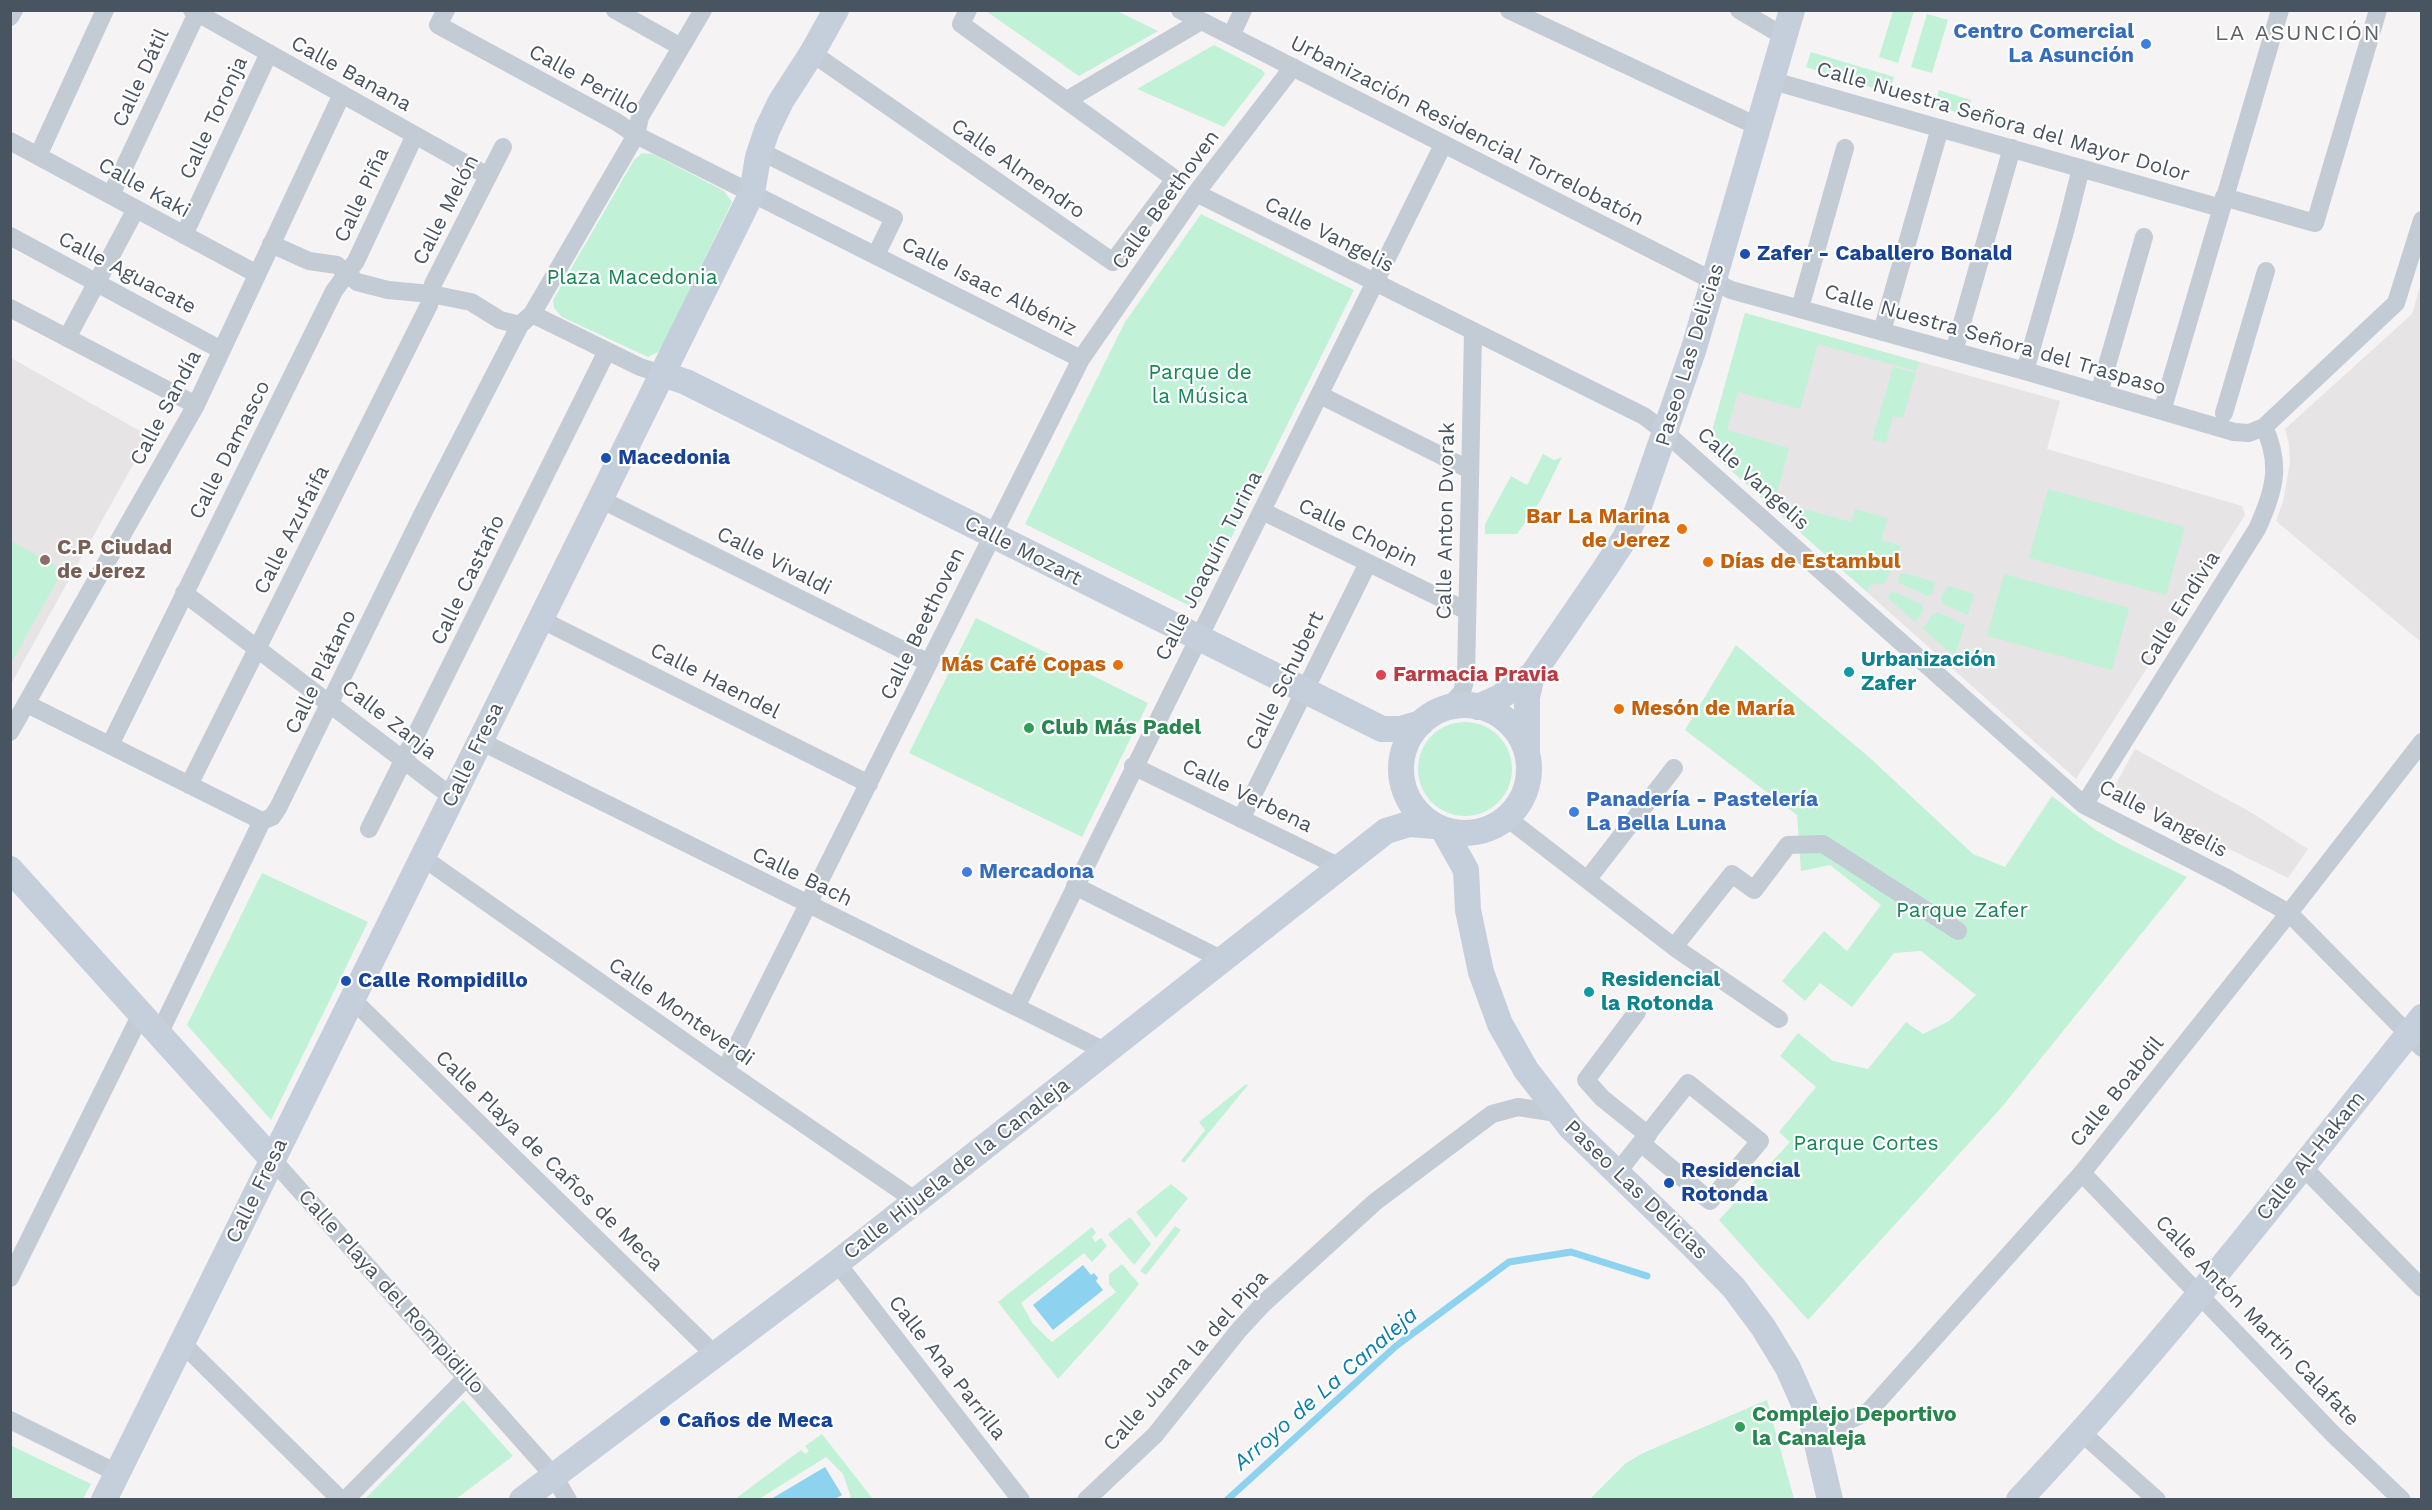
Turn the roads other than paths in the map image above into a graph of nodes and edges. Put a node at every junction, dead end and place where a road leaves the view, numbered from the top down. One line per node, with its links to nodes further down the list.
1 (14, 10): 16 (street)
2 (105, 10): 37 (street)
3 (446, 10): 30 (street, Calle Perillo)
4 (615, 10): 20 (street)
5 (703, 10): 20 (street)
6 (836, 10): 22 (street, Calle Fresa)
7 (968, 10): 26 (street)
8 (1180, 10): 17 (street, Urbanización Residencial Torrelobatón)
9 (1243, 10): 18 (street)
10 (1509, 10): 27 (street)
11 (1739, 10): 19 (street)
12 (1792, 10): 19 (street, Paseo Las Delicias)
13 (2280, 10): 43 (street)
14 (2378, 10): 43 (street, Calle Nuestra Señora del Mayor Dolor)
15 (195, 12): 21 (street, Calle Banana); 42 (street, Calle Dátil)
16 (10, 17)
17 (1201, 21): 18 (street, Urbanización Residencial Torrelobatón); 26 (street)
18 (1231, 36): 23 (street, Urbanización Residencial Torrelobatón)
19 (1785, 37): 24 (street, Paseo Las Delicias)
20 (681, 47): 30 (street)
21 (269, 53): 25 (street, Calle Banana); 46 (street, Calle Toronja)
22 (812, 53): 26 (street, Calle Almendro); 36 (street, Calle Fresa)
23 (1293, 67): 32 (street, Urbanización Residencial Torrelobatón); 41 (street, Calle Beethoven)
24 (1773, 81): 27 (street, Paseo Las Delicias); 28 (street, Calle Nuestra Señora del Mayor Dolor)
25 (342, 94): 29 (street, Calle Banana); 49 (street, Calle Sandía)
26 (1067, 100)
27 (1759, 127): 55 (street, Paseo Las Delicias)
28 (1940, 128): 35 (street, Calle Nuestra Señora del Mayor Dolor); 62 (street)
29 (415, 135): 39 (street, Calle Banana); 54 (street, Calle Piña)
30 (636, 135): 40 (street); 61 (street, Calle Perillo)
31 (10, 141): 37 (street, Calle Kaki)
32 (1443, 145): 55 (street, Urbanización Residencial Torrelobatón); 57 (street, Calle Joaquín Turina)
33 (503, 147): 39 (street, Calle Melón)
34 (1845, 148): 60 (street)
35 (2012, 148): 38 (street, Calle Nuestra Señora del Mayor Dolor); 67 (street)
36 (760, 151): 40 (street, Calle Fresa); 51 (street, Calle Isaac Albéniz)
37 (38, 156): 42 (street, Calle Kaki)
38 (2081, 168): 43 (street, Calle Nuestra Señora del Mayor Dolor); 69 (street)
39 (488, 176): 58 (street, Calle Melón)
40 (752, 193): 51 (street, Calle Isaac Albéniz); 70 (street, Calle Fresa)
41 (1196, 193): 57 (street, Calle Vangelis); 68 (street, Calle Beethoven)
42 (111, 195): 44 (street, Calle Kaki)
43 (2222, 202): 74 (street)
44 (136, 209): 46 (street, Calle Kaki); 56 (street)
45 (2421, 220): 50 (street)
46 (184, 235): 53 (street, Calle Kaki)
47 (10, 236): 56 (street, Calle Aguacate)
48 (2144, 237): 71 (street)
49 (271, 244): 53 (street, Calle Sandía); 54 (street)
50 (2418, 244): 76 (street)
51 (876, 255): 68 (street, Calle Isaac Albéniz)
52 (2266, 271): 75 (street)
53 (257, 273): 65 (street, Calle Sandía)
54 (347, 273): 58 (street); 83 (street, Calle Damasco)
55 (1713, 282): 60 (street, Calle Nuestra Señora del Traspaso); 77 (street, Paseo Las Delicias)
56 (97, 283): 64 (street); 65 (street, Calle Aguacate)
57 (1374, 284): 63 (street, Calle Vangelis); 72 (street, Calle Joaquín Turina)
58 (431, 294): 61 (street); 87 (street, Calle Azufaifa)
59 (10, 308): 64 (street)
60 (1800, 308): 62 (street, Calle Nuestra Señora del Traspaso)
61 (526, 319): 66 (street); 92 (street, Calle Plátano)
62 (1882, 331): 67 (street, Calle Nuestra Señora del Traspaso)
63 (1473, 332): 77 (street, Calle Vangelis); 78 (street, Calle Anton Dvorak)
64 (67, 338): 73 (street)
65 (222, 350): 73 (street, Calle Sandía)
66 (607, 351): 70 (street); 102 (street, Calle Castaño)
67 (1954, 351): 69 (street, Calle Nuestra Señora del Traspaso)
68 (1081, 359): 81 (street, Calle Beethoven)
69 (2025, 371): 71 (street, Calle Nuestra Señora del Traspaso)
70 (662, 374): 79 (street, Calle Fresa); 81 (street, Calle Mozart)
71 (2099, 393): 74 (street, Calle Nuestra Señora del Traspaso)
72 (1320, 395): 78 (street); 80 (street, Calle Joaquín Turina)
73 (196, 405): 91 (street, Calle Sandía)
74 (2162, 411): 76 (street, Calle Nuestra Señora del Traspaso)
75 (2224, 413)
76 (2264, 427): 109 (street, Calle Endivia)
77 (1666, 433): 89 (street, Paseo Las Delicias); 109 (street, Calle Vangelis)
78 (1470, 470): 84 (street, Calle Anton Dvorak)
79 (600, 499): 85 (street, Calle Fresa); 88 (street, Calle Vivaldi)
80 (1262, 511): 82 (street, Calle Chopin); 86 (street, Calle Joaquín Turina)
81 (993, 536): 86 (street, Calle Mozart); 88 (street, Calle Beethoven)
82 (1368, 562): 84 (street, Calle Chopin); 90 (street, Calle Schubert)
83 (184, 592): 87 (street, Calle Zanja); 100 (street, Calle Damasco)
84 (1467, 610): 93 (street, Calle Anton Dvorak)
85 (540, 619): 98 (street, Calle Fresa); 107 (street, Calle Haendel)
86 (1198, 639): 90 (street, Calle Mozart); 103 (street, Calle Joaquín Turina)
87 (258, 647): 92 (street, Calle Zanja); 106 (street, Calle Azufaifa)
88 (929, 663): 107 (street, Calle Beethoven)
89 (1532, 675): 94 (street, Paseo Las Delicias); 101 (street, Paseo Las Delicias)
90 (1305, 691): 96 (street, Calle Mozart); 110 (street, Calle Schubert)
91 (27, 704): 97 (street, Calle Sandía); 100 (street)
92 (331, 704): 102 (street, Calle Zanja); 111 (street, Calle Plátano)
93 (1449, 707): 94 (street); 95 (street)
94 (1479, 707): 101 (street)
95 (1421, 723): 96 (street); 105 (street)
96 (1382, 729): 105 (street)
97 (10, 732)
98 (480, 741): 108 (street, Calle Fresa); 122 (street, Calle Bach)
99 (2421, 742): 123 (street, Calle Boabdil)
100 (110, 745): 106 (street)
101 (1527, 751): 112 (street)
102 (403, 760): 108 (street, Calle Zanja); 114 (street, Calle Castaño)
103 (1133, 766): 110 (street, Calle Verbena); 121 (street, Calle Joaquín Turina)
104 (1674, 768): 120 (street)
105 (1402, 777): 113 (street); 115 (street, Calle Hijuela de la Canaleja)
106 (189, 784): 111 (street)
107 (869, 784): 122 (street, Calle Beethoven)
108 (452, 797): 116 (street, Calle Fresa)
109 (2084, 805): 123 (street, Calle Vangelis)
110 (1241, 819): 117 (street, Calle Verbena)
111 (262, 821): 133 (street, Calle Plátano)
112 (1501, 822): 113 (street); 119 (street); 120 (street)
113 (1439, 828): 115 (street, Calle Hijuela de la Canaleja); 119 (street, Paseo Las Delicias)
114 (369, 829)
115 (1386, 831): 117 (street, Calle Hijuela de la Canaleja)
116 (423, 857): 127 (street, Calle Fresa); 135 (street, Calle Monteverdi)
117 (1340, 867): 126 (street, Calle Hijuela de la Canaleja)
118 (10, 869): 130 (street, Calle Playa del Rompidillo)
119 (1466, 870): 136 (street, Paseo Las Delicias)
120 (1587, 880): 125 (street)
121 (1075, 886): 126 (street); 128 (street, Calle Joaquín Turina)
122 (808, 904): 128 (street, Calle Bach); 135 (street, Calle Beethoven)
123 (2289, 913): 132 (street, Calle Vangelis); 141 (street, Calle Boabdil)
124 (1958, 931): 125 (street)
125 (1674, 947): 131 (street)
126 (1223, 960): 134 (street, Calle Hijuela de la Canaleja)
127 (352, 999): 138 (street, Calle Fresa); 148 (street, Calle Playa de Caños de Meca)
128 (1016, 1007): 134 (street, Calle Bach)
129 (1637, 1012): 137 (street)
130 (141, 1014): 133 (street, Calle Playa del Rompidillo); 144 (street)
131 (1779, 1020)
132 (2417, 1033): 139 (street, Calle Al-Hakam)
133 (159, 1034): 138 (street, Calle Playa del Rompidillo)
134 (1105, 1051): 142 (street, Calle Hijuela de la Canaleja)
135 (725, 1070): 142 (street, Calle Monteverdi)
136 (1557, 1113): 140 (street, Paseo Las Delicias); 161 (street, Calle Juana la del Pipa)
137 (1644, 1139): 137 (street); 140 (street)
138 (272, 1159): 147 (street, Calle Fresa); 149 (street, Calle Playa del Rompidillo)
139 (2302, 1166): 145 (street); 146 (street, Calle Al-Hakam)
140 (1617, 1173): 151 (street, Paseo Las Delicias)
141 (2082, 1173): 146 (street, Calle Antón Martín Calafate); 151 (street, Calle Boabdil)
142 (916, 1201): 143 (street, Calle Hijuela de la Canaleja)
143 (837, 1263): 148 (street, Calle Hijuela de la Canaleja); 160 (street, Calle Ana Parrilla)
144 (10, 1278)
145 (2421, 1288)
146 (2200, 1294): 152 (street, Calle Al-Hakam); 165 (street, Calle Antón Martín Calafate)
147 (182, 1343): 153 (street, Calle Fresa); 156 (street)
148 (715, 1355): 154 (street, Calle Hijuela de la Canaleja)
149 (467, 1377): 154 (street, Calle Playa del Rompidillo); 157 (street)
150 (10, 1420): 153 (street)
151 (1812, 1422): 162 (street, Paseo Las Delicias)
152 (2082, 1433): 163 (street, Calle Al-Hakam); 164 (street)
153 (117, 1473): 155 (street, Calle Fresa)
154 (553, 1475): 158 (street, Calle Hijuela de la Canaleja); 159 (street, Calle Playa del Rompidillo)
155 (104, 1500)
156 (340, 1500)
157 (345, 1500)
158 (522, 1500)
159 (568, 1500)
160 (1021, 1500)
161 (1086, 1500)
162 (1830, 1500)
163 (2019, 1500)
164 (2157, 1500)
165 (2402, 1500)

